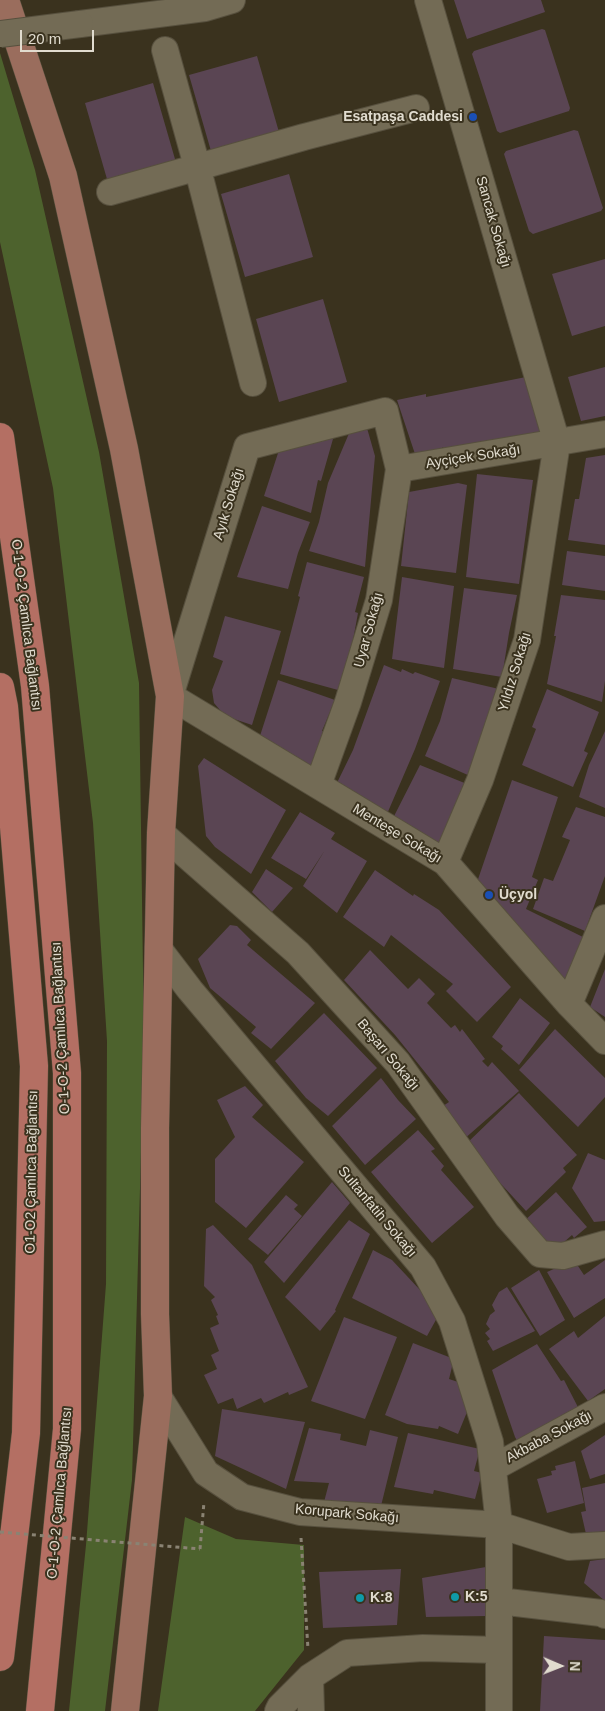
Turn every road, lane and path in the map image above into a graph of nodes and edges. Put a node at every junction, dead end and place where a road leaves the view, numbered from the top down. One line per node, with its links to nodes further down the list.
1 (5, 0): 15 (main road)
2 (232, 0): 4 (street, bridge)
3 (428, 0): 12 (street, Sancak Sokağı)
4 (0, 34)
5 (165, 50): 7 (street)
6 (416, 108): 7 (street)
7 (197, 166): 8 (street); 9 (street)
8 (110, 192)
9 (253, 383)
10 (605, 434): 12 (street, Ayçiçek Sokağı)
11 (0, 437): 37 (highway, O-1-O-2 Çamlıca Bağlantısı)
12 (557, 443): 13 (street, Ayçiçek Sokağı); 18 (street, Yıldız Sokağı)
13 (399, 469): 15 (street, Ayık Sokağı); 16 (street, Uyar Sokağı)
14 (0, 687): 35 (highway, O1-O2 Çamlıca Bağlantısı)
15 (170, 696): 16 (street, Menteşe Sokağı); 17 (main road)
16 (318, 786): 18 (street, Menteşe Sokağı)
17 (161, 833): 20 (main road); 23 (street, Başarı Sokağı)
18 (445, 862): 21 (street, Menteşe Sokağı)
19 (605, 918): 21 (street)
20 (158, 948): 24 (main road); 26 (street, Sultanfatih Sokağı)
21 (569, 1004): 22 (street, Menteşe Sokağı)
22 (605, 1041)
23 (605, 1244)
24 (158, 1396): 28 (street, Korupark Sokağı); 38 (main road)
25 (605, 1407): 26 (street, Akbaba Sokağı)
26 (493, 1468): 29 (street, Sultanfatih Sokağı)
27 (203, 1511): 30 (path, bridge)
28 (300, 1512): 29 (street, Korupark Sokağı); 36 (path)
29 (499, 1525): 31 (street, Korupark Sokağı); 32 (street, Sultanfatih Sokağı)
30 (0, 1532)
31 (605, 1545)
32 (499, 1601): 33 (street); 34 (street, Sultanfatih Sokağı)
33 (605, 1615)
34 (499, 1650): 36 (street); 41 (street, Sultanfatih Sokağı)
35 (0, 1656)
36 (310, 1676): 39 (street); 40 (street)
37 (40, 1711)
38 (124, 1711)
39 (278, 1711)
40 (311, 1711)
41 (499, 1711)

